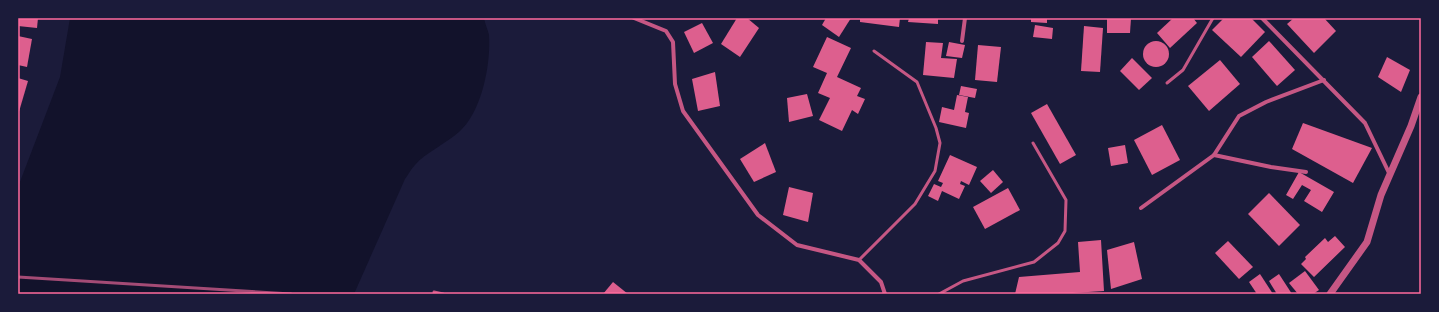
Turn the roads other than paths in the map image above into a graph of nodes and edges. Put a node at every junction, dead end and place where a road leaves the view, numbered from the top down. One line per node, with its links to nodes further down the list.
1 (634, 18): 5 (street)
2 (965, 18): 6 (street)
3 (1213, 18): 9 (lane)
4 (1262, 18): 8 (street)
5 (644, 19): 16 (street)
6 (962, 41)
7 (874, 51): 16 (lane)
8 (1324, 80): 12 (street); 14 (street)
9 (1167, 83)
10 (1421, 97): 14 (street)
11 (1033, 143): 20 (lane)
12 (1214, 155): 13 (street); 15 (street)
13 (1306, 172)
14 (1390, 176): 21 (street)
15 (1141, 208)
16 (859, 260): 19 (street)
17 (434, 292): 18 (lane)
18 (443, 294)
19 (885, 294)
20 (939, 294)
21 (1330, 294)

